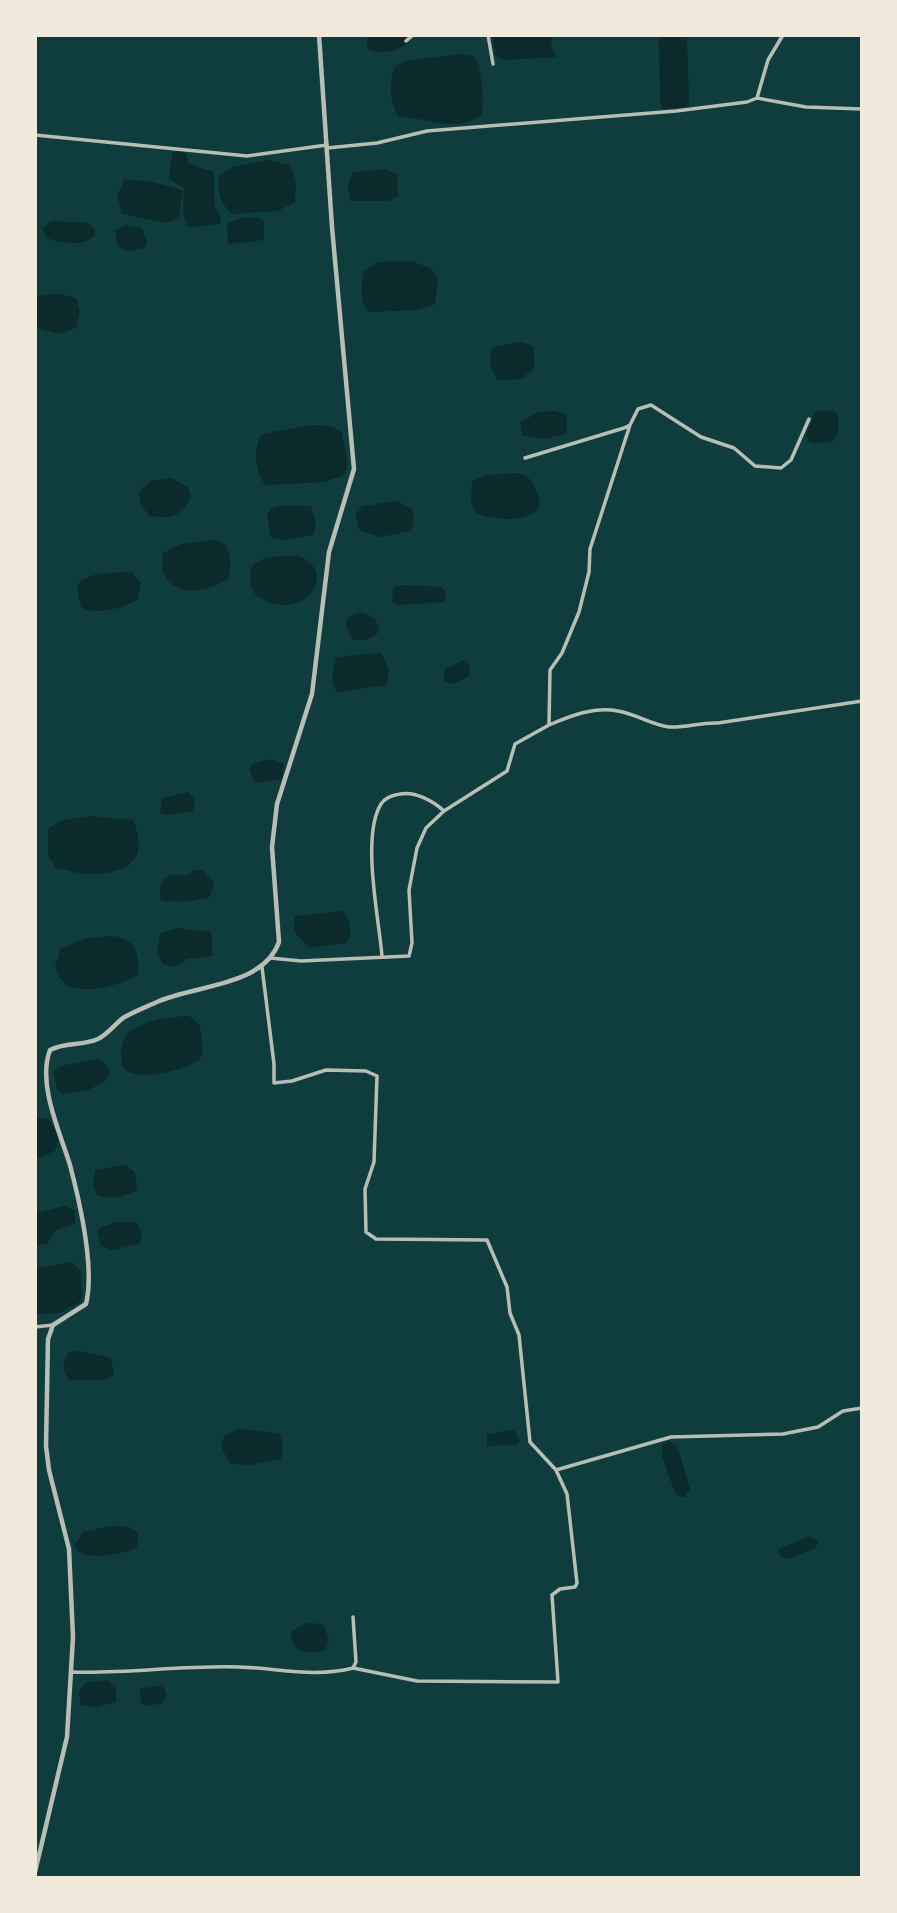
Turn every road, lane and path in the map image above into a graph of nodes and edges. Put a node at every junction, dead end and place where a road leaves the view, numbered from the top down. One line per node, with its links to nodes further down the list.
1 (319, 35): 10 (street)
2 (413, 35): 5 (street)
3 (488, 35): 6 (street)
4 (783, 35): 7 (street)
5 (406, 41)
6 (493, 64)
7 (757, 98): 8 (street); 10 (street)
8 (862, 109)
9 (35, 135): 10 (street)
10 (327, 147): 18 (street)
11 (809, 419): 12 (street)
12 (630, 425): 13 (street); 15 (street)
13 (525, 458)
14 (862, 701): 15 (street)
15 (549, 724): 16 (street)
16 (444, 811): 17 (street); 17 (street)
17 (382, 956): 18 (street)
18 (270, 958): 19 (street)
19 (262, 967): 20 (street); 23 (street)
20 (52, 1325): 21 (street); 26 (street)
21 (35, 1327)
22 (862, 1408): 23 (street)
23 (556, 1470): 25 (street)
24 (353, 1617): 25 (street)
25 (352, 1668): 26 (street)
26 (71, 1672): 27 (street)
27 (35, 1872)

